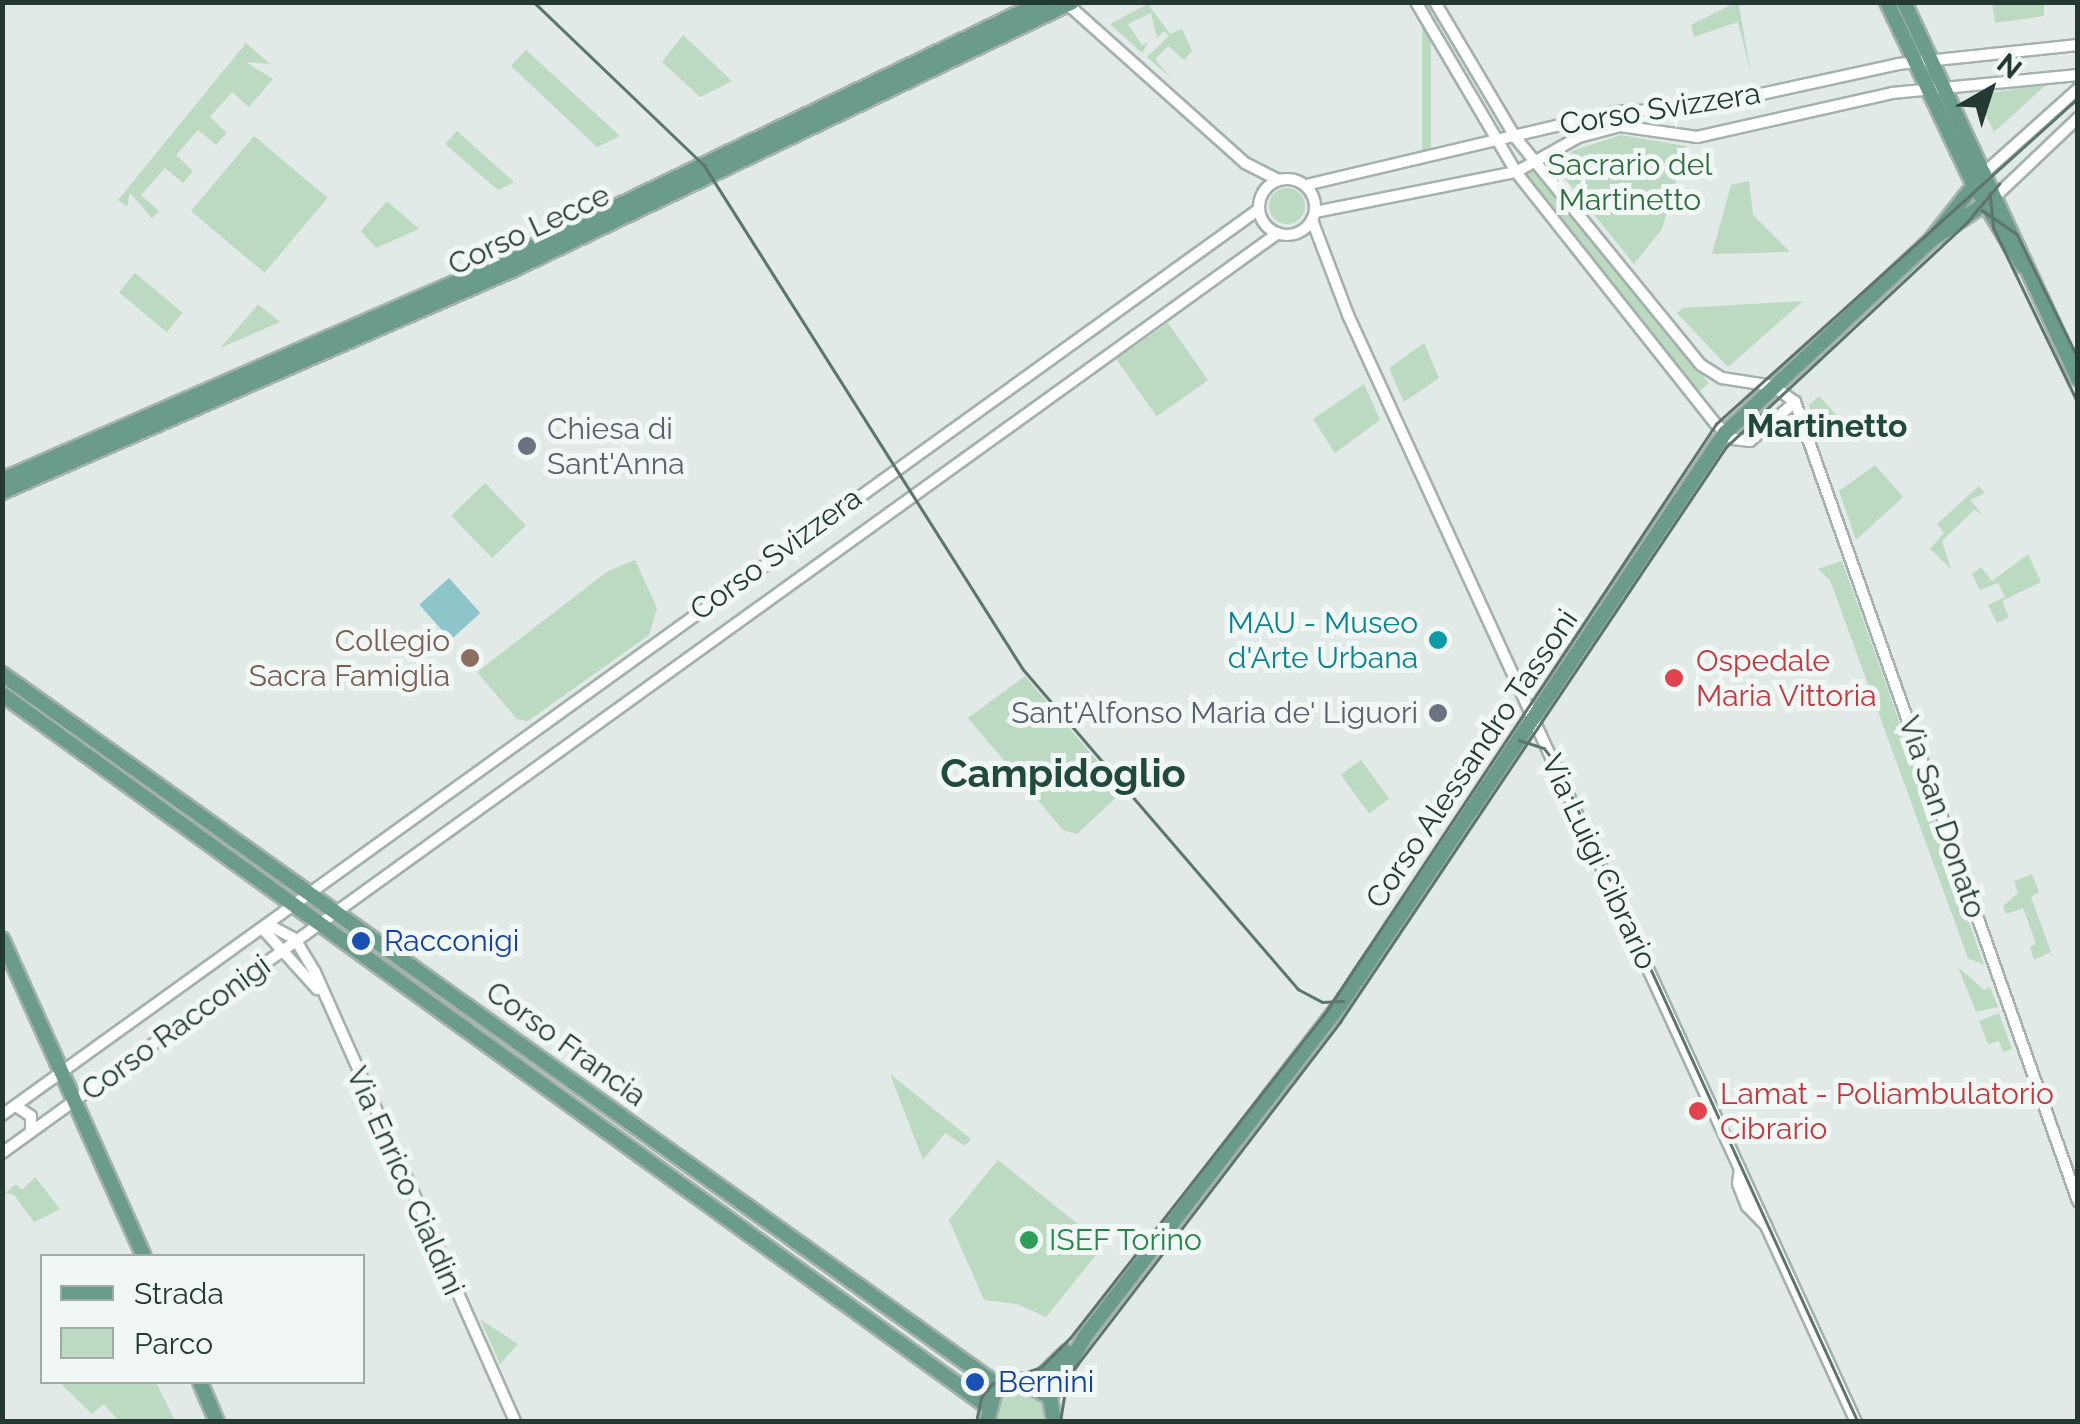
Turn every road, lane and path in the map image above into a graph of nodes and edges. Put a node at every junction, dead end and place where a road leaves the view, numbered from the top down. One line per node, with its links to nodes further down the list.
1 (1042, 2): 33 (main road, Corso Lecce)
2 (1416, 2): 14 (street)
3 (1435, 2): 13 (street)
4 (1887, 2): 8 (main road)
5 (1904, 2): 8 (main road)
6 (1068, 3): 16 (street); 34 (main road, Corso Lecce)
7 (2078, 45): 8 (street, Corso Svizzera)
8 (1924, 61): 10 (main road); 13 (street, Corso Svizzera)
9 (2078, 75): 10 (street, Corso Svizzera)
10 (1936, 87): 15 (street, Corso Svizzera); 18 (main road)
11 (2078, 89): 18 (street, Corso Alessandro Tassoni)
12 (2078, 118): 22 (street, Corso Alessandro Tassoni)
13 (1514, 136): 14 (street, Corso Svizzera); 15 (street)
14 (1496, 143): 17 (street); 20 (street, Corso Svizzera)
15 (1535, 159): 17 (street, Corso Svizzera); 30 (street)
16 (1252, 169): 19 (street); 21 (street)
17 (1516, 172): 24 (street, Corso Svizzera); 32 (street)
18 (1978, 178): 22 (main road); 27 (main road, Corso Alessandro Tassoni)
19 (1278, 180): 20 (street); 21 (street)
20 (1306, 185): 24 (street)
21 (1262, 194): 23 (street)
22 (1991, 199): 27 (main road, Corso Alessandro Tassoni); 29 (main road)
23 (1259, 208): 25 (street); 38 (street, Corso Svizzera)
24 (1314, 216): 26 (street); 28 (street, Via Luigi Cibrario)
25 (1278, 233): 26 (street); 40 (street, Corso Svizzera)
26 (1294, 234): 28 (street)
27 (1931, 240): 30 (main road, Corso Alessandro Tassoni)
28 (1318, 248): 37 (street, Via Luigi Cibrario)
29 (2078, 379)
30 (1773, 386): 31 (street); 32 (main road, Corso Alessandro Tassoni)
31 (1794, 402): 32 (street); 53 (street, Via San Donato)
32 (1725, 433): 37 (main road, Corso Alessandro Tassoni)
33 (2, 480)
34 (2, 492)
35 (2, 674): 38 (main road, Corso Francia)
36 (2, 694): 39 (main road, Corso Francia)
37 (1533, 719): 55 (main road, Corso Alessandro Tassoni); 64 (street, Via Luigi Cibrario)
38 (310, 894): 39 (street, Corso Svizzera); 40 (main road, Corso Francia)
39 (296, 905): 41 (main road, Corso Francia); 42 (street, Corso Racconigi)
40 (334, 912): 41 (street, Corso Svizzera); 58 (main road, Corso Francia)
41 (321, 922): 44 (street, Corso Racconigi); 60 (main road, Corso Francia)
42 (266, 927): 44 (street); 45 (street); 47 (street, Corso Racconigi)
43 (2, 939): 47 (main road)
44 (297, 941): 45 (street, Corso Racconigi); 46 (street, Via Enrico Cialdini)
45 (283, 951): 46 (street); 48 (street, Corso Racconigi)
46 (323, 998): 62 (street, Via Enrico Cialdini)
47 (63, 1072): 48 (main road); 49 (street, Corso Racconigi)
48 (75, 1101): 51 (street, Corso Racconigi); 54 (main road)
49 (16, 1106): 50 (street, Corso Racconigi); 51 (street)
50 (2, 1115)
51 (31, 1133): 52 (street, Corso Racconigi)
52 (2, 1154)
53 (2078, 1201)
54 (143, 1254)
55 (1086, 1335): 57 (main road); 59 (main road)
56 (201, 1384): 61 (main road)
57 (1034, 1384): 58 (main road); 59 (main road)
58 (1000, 1387): 60 (main road)
59 (1050, 1397): 63 (main road)
60 (987, 1414)
61 (217, 1422)
62 (515, 1422)
63 (1054, 1422)
64 (1856, 1422)

